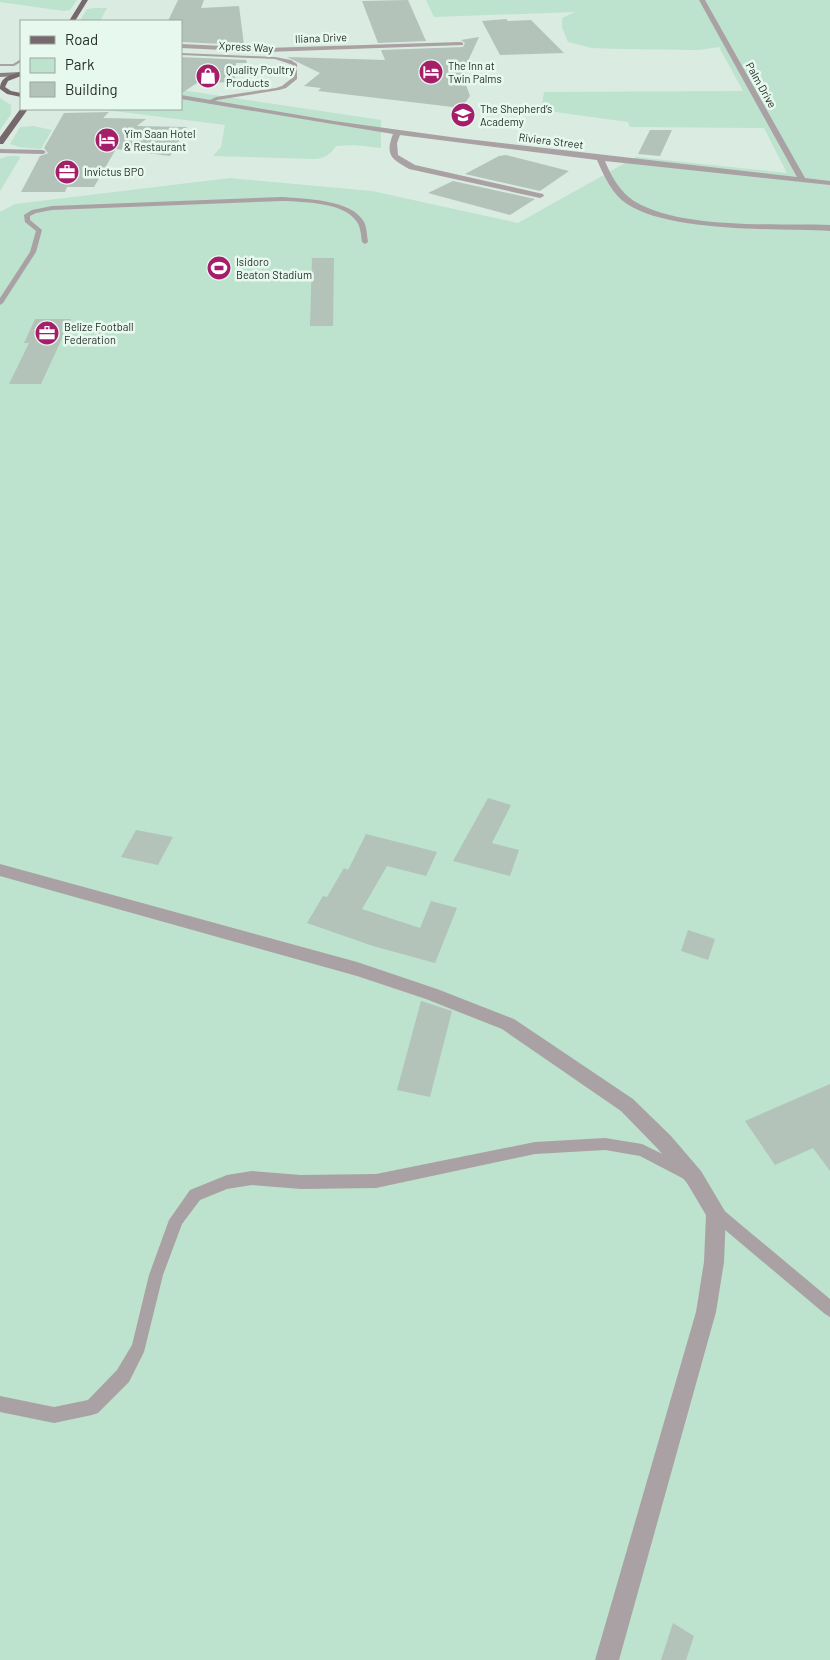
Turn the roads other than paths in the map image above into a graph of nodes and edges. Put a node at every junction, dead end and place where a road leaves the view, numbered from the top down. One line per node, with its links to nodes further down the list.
1 (85, 0): 3 (main road)
2 (702, 0): 24 (street, Palm Drive)
3 (73, 20)
4 (461, 44): 5 (street, Iliana Drive)
5 (182, 46)
6 (182, 54): 16 (lane, Xpress Way)
7 (20, 61): 8 (lane)
8 (0, 65)
9 (20, 74): 11 (main road)
10 (20, 74): 12 (main road)
11 (0, 75)
12 (0, 87): 13 (main road)
13 (9, 92): 14 (main road); 17 (main road)
14 (20, 95)
15 (182, 97): 16 (street, Riviera Street)
16 (210, 102): 19 (street, Riviera Street)
17 (20, 108)
18 (22, 111): 20 (main road)
19 (397, 132): 23 (street, Riviera Street); 26 (street)
20 (0, 142)
21 (0, 151): 22 (lane)
22 (43, 152)
23 (600, 158): 24 (street, Riviera Street); 27 (street)
24 (802, 180): 25 (street, Riviera Street)
25 (830, 183)
26 (540, 196)
27 (830, 228)
28 (365, 242): 29 (lane)
29 (0, 303)
30 (0, 870): 31 (street)
31 (694, 1177): 32 (street); 34 (lane)
32 (716, 1212): 33 (lane); 35 (street)
33 (830, 1309)
34 (0, 1404)
35 (607, 1660)

